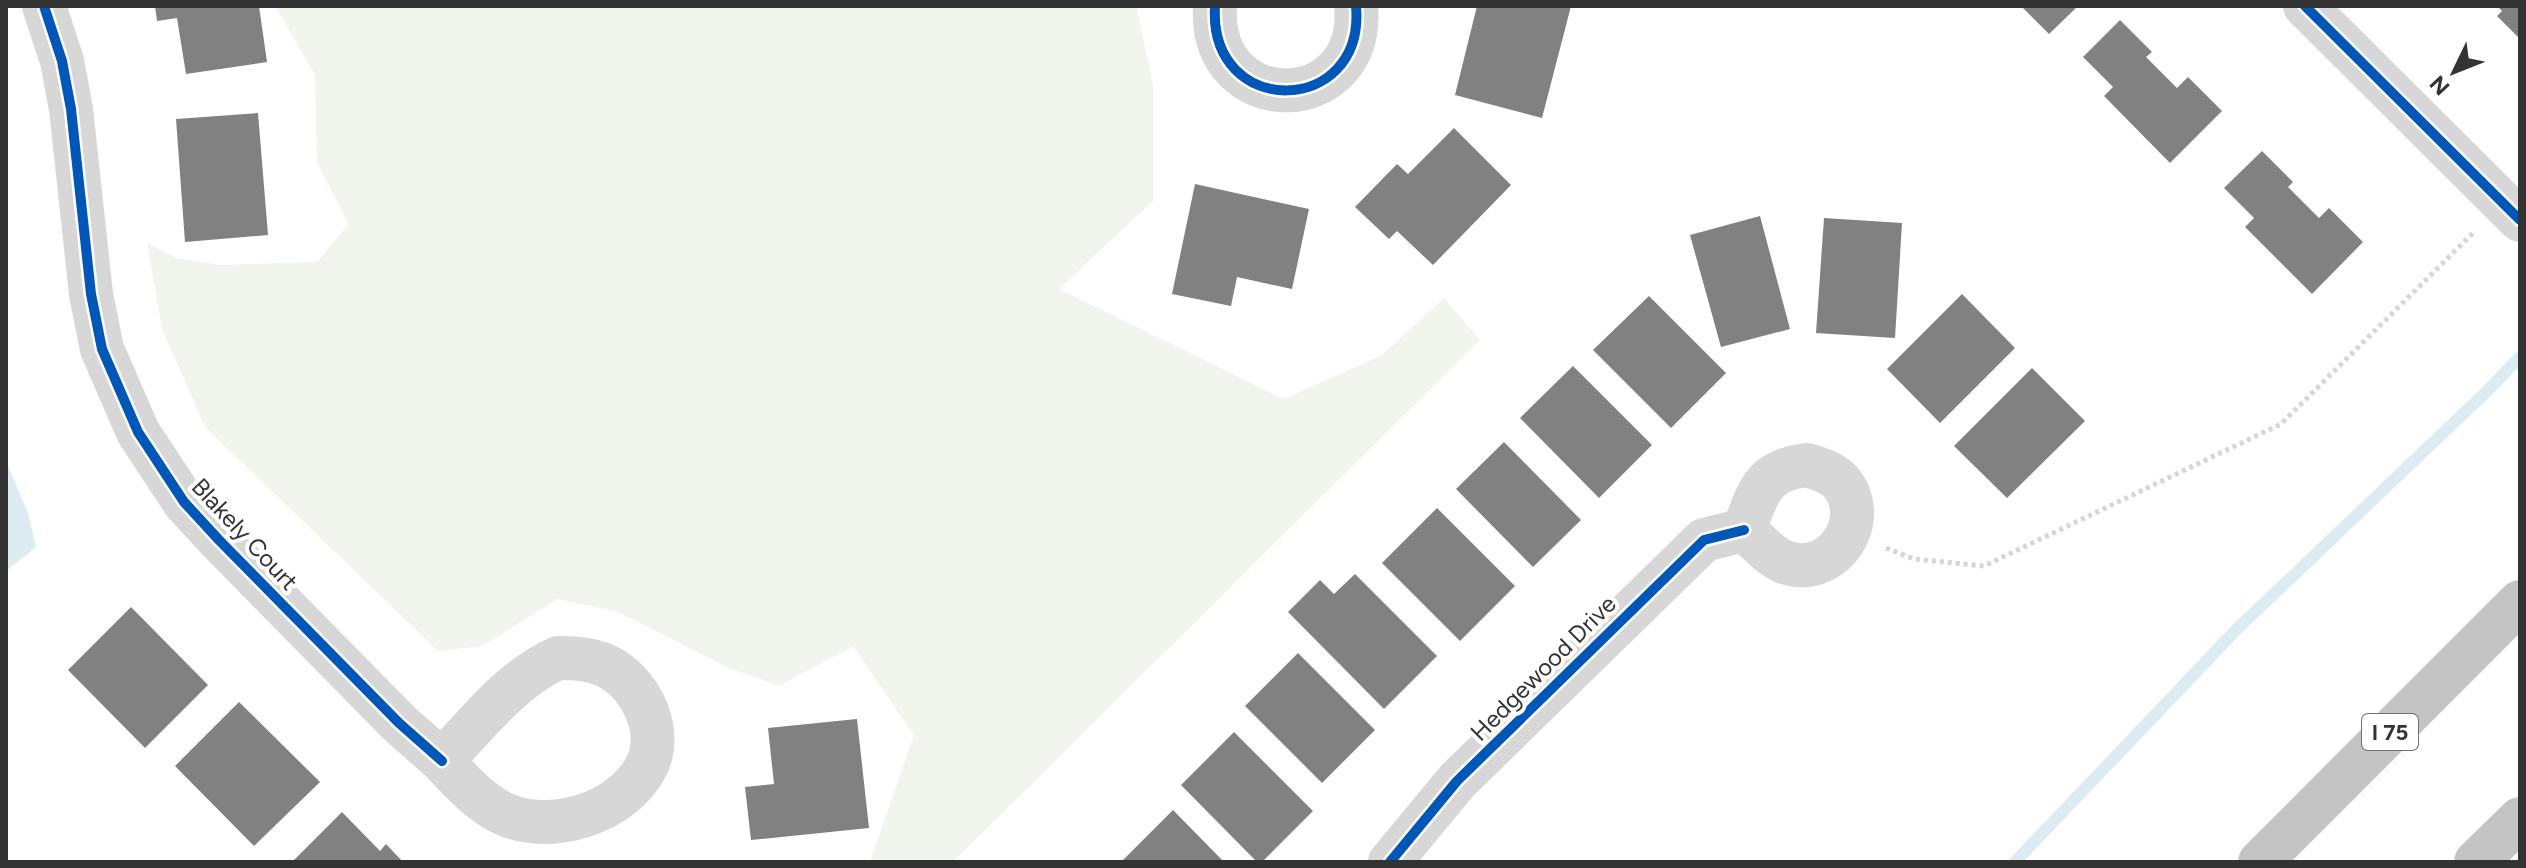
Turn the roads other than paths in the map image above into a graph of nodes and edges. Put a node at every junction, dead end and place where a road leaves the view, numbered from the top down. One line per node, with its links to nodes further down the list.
1 (44, 6): 8 (street, Blakely Court)
2 (1215, 6): 3 (street)
3 (1356, 6)
4 (2305, 6): 5 (street)
5 (2512, 212)
6 (1744, 530): 6 (street); 10 (street, Hedgewood Drive)
7 (2520, 602): 11 (highway, I 75)
8 (442, 761): 8 (street, Blakely Court)
9 (2520, 819): 12 (highway)
10 (1390, 862)
11 (2260, 862)
12 (2476, 862)

